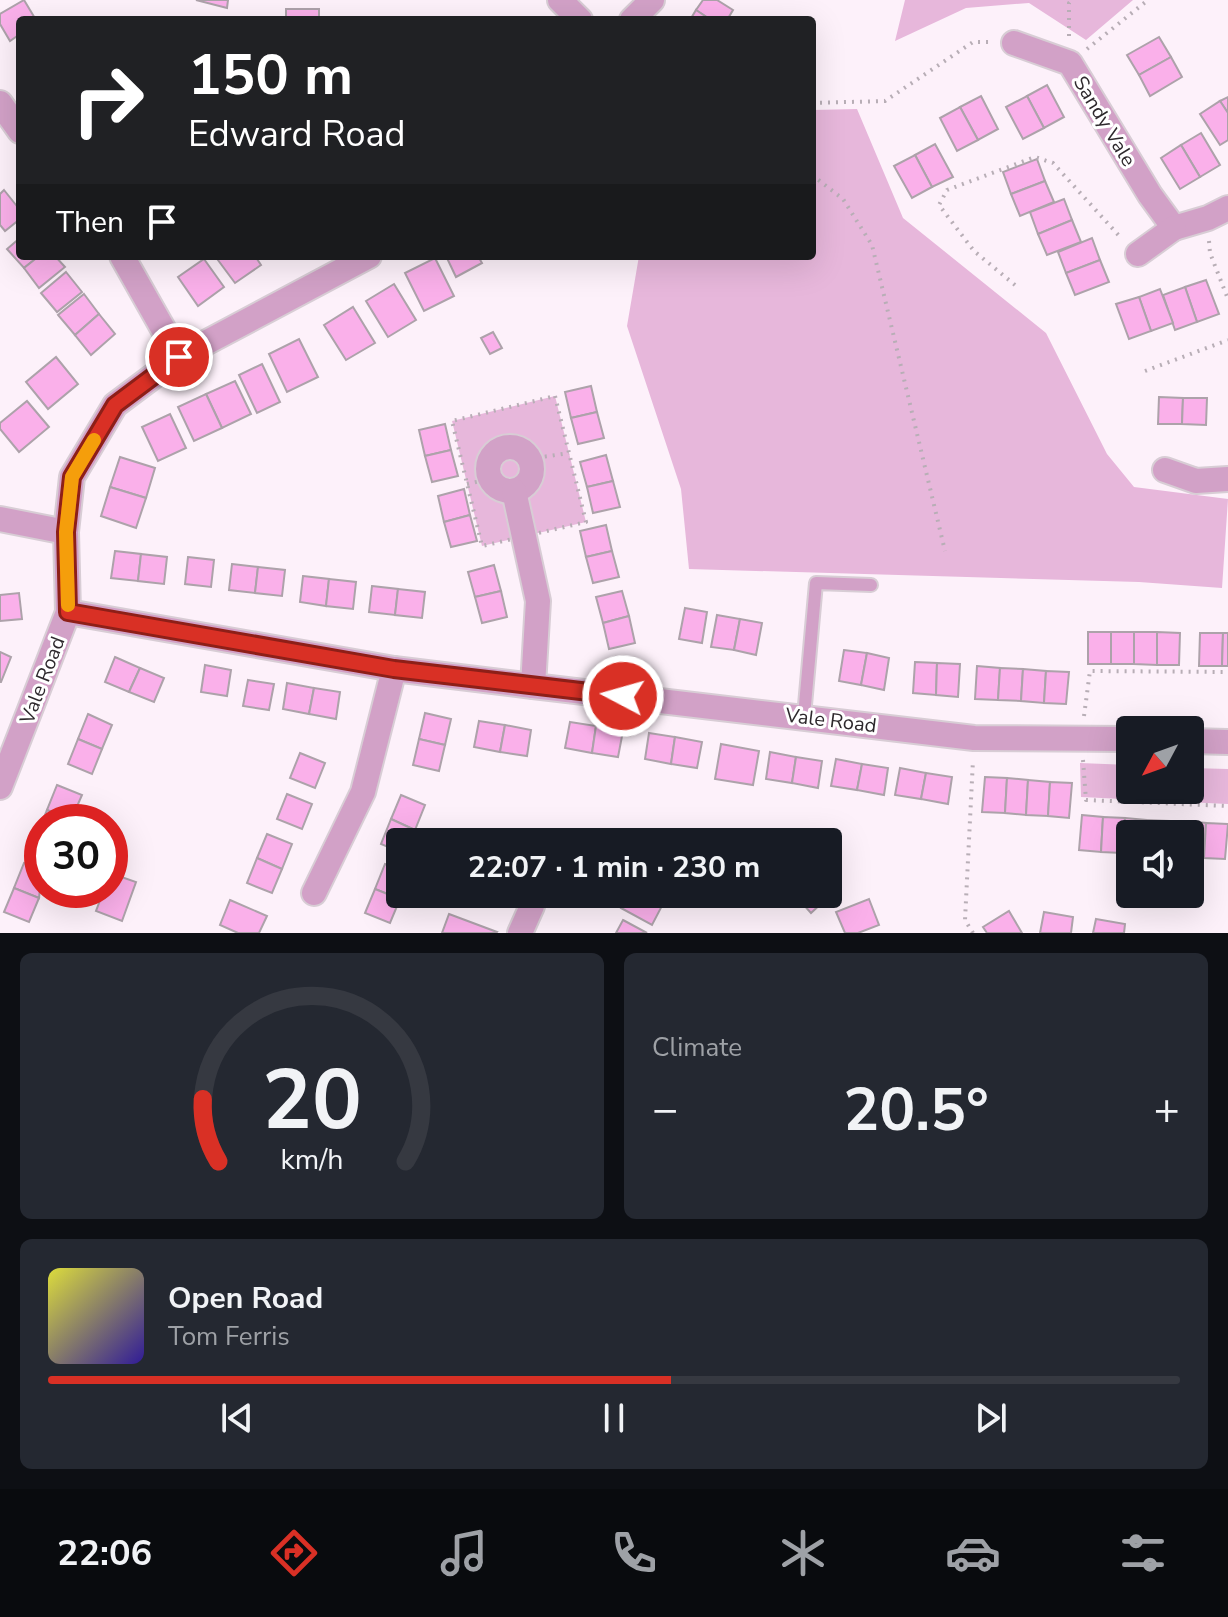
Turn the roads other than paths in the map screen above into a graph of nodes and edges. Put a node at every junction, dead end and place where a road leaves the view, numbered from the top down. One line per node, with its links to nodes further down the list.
1 (560, 0): 3 (street)
2 (652, 0): 4 (street)
3 (576, 16)
4 (636, 16)
5 (1014, 43): 9 (street, Sandy Vale)
6 (0, 103): 7 (street)
7 (16, 125)
8 (1218, 213): 9 (street)
9 (1174, 228): 10 (street)
10 (1138, 254)
11 (124, 260): 13 (street)
12 (361, 260): 13 (street)
13 (179, 357): 18 (street)
14 (1165, 470): 15 (street)
15 (1228, 479)
16 (514, 491): 16 (street); 22 (street)
17 (0, 519): 18 (street)
18 (66, 532): 20 (street)
19 (871, 585): 23 (lane)
20 (68, 612): 21 (street, Vale Road); 27 (street, Vale Road)
21 (394, 669): 22 (street, Vale Road); 28 (street)
22 (533, 686): 23 (street, Vale Road)
23 (804, 716): 24 (street, Vale Road)
24 (1116, 739)
25 (1204, 741): 26 (street)
26 (1228, 742)
27 (0, 787)
28 (314, 893)
29 (531, 908): 30 (street)
30 (520, 933)

